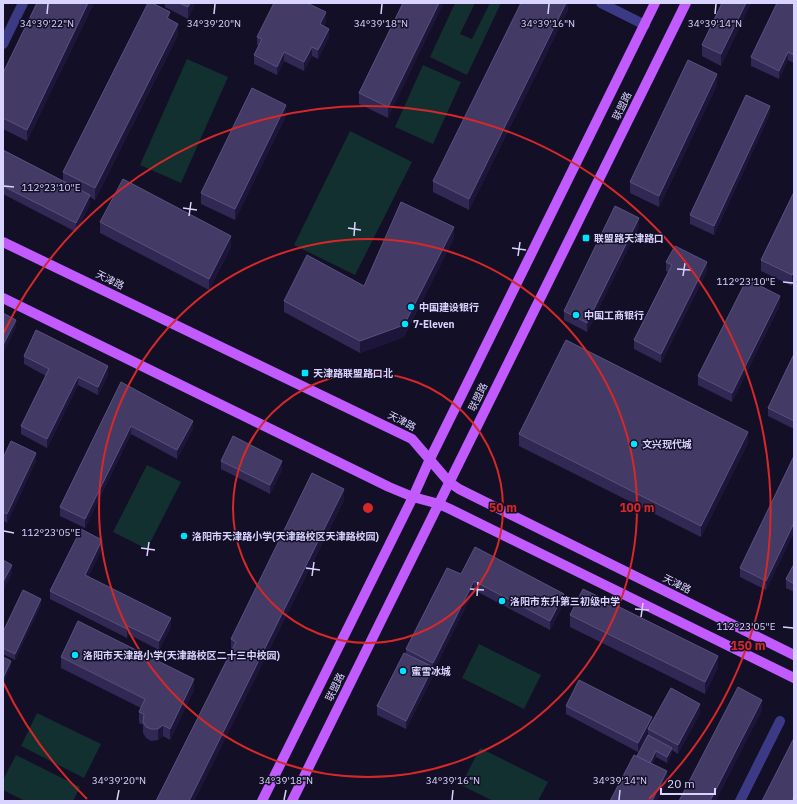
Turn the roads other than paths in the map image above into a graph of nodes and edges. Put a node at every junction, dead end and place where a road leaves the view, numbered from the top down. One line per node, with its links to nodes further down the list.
1 (23, 3): 6 (street)
2 (601, 3): 5 (street)
3 (655, 3): 5 (main road, 联盟路)
4 (686, 3): 10 (main road, 联盟路)
5 (645, 25): 9 (main road, 联盟路)
6 (3, 44)
7 (3, 242): 9 (main road, 天津路)
8 (3, 298): 11 (main road)
9 (430, 459): 10 (main road, 天津路); 11 (main road, 联盟路)
10 (449, 482): 12 (main road, 联盟路); 13 (main road, 天津路)
11 (413, 497): 12 (main road); 16 (main road, 联盟路)
12 (439, 504): 14 (main road); 17 (main road, 联盟路)
13 (794, 655)
14 (794, 678)
15 (780, 721): 18 (street)
16 (262, 801)
17 (292, 801)
18 (740, 801)

